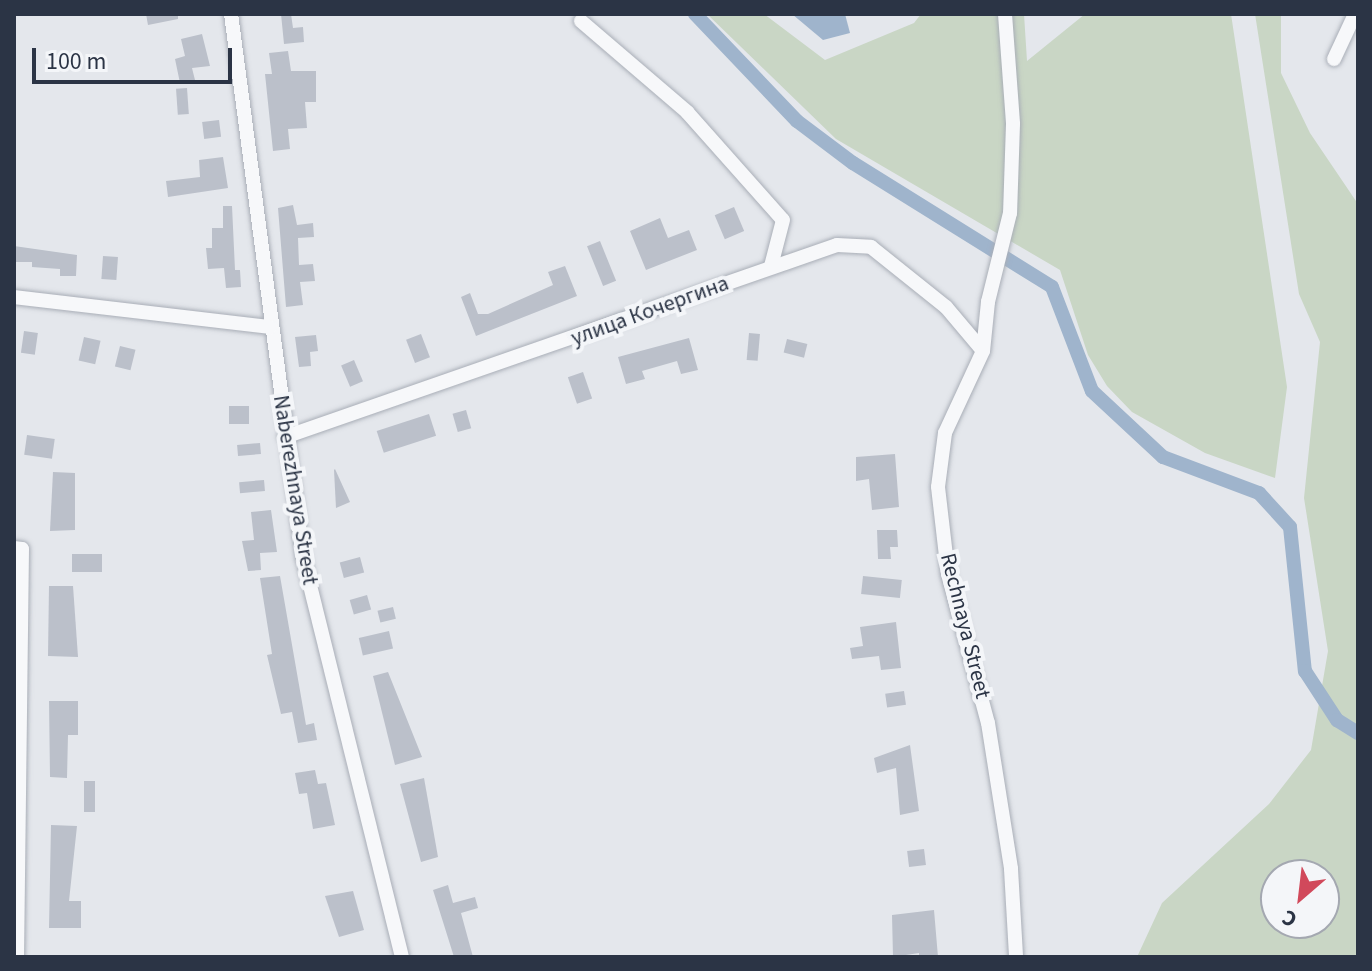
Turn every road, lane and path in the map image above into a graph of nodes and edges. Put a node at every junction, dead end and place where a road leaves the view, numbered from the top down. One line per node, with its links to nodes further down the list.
1 (231, 14): 8 (street, Naberezhnaya Street)
2 (1005, 14): 9 (street, Rechnaya Street)
3 (1355, 14): 5 (street)
4 (581, 21): 6 (street)
5 (1334, 59)
6 (771, 266): 9 (street, улица Кочергина); 10 (street, улица Кочергина)
7 (14, 297): 8 (street)
8 (270, 327): 10 (street, Naberezhnaya Street)
9 (983, 351): 14 (street, Rechnaya Street)
10 (285, 437): 13 (street, Naberezhnaya Street)
11 (18, 548): 12 (street)
12 (17, 957)
13 (402, 957)
14 (1016, 957)

